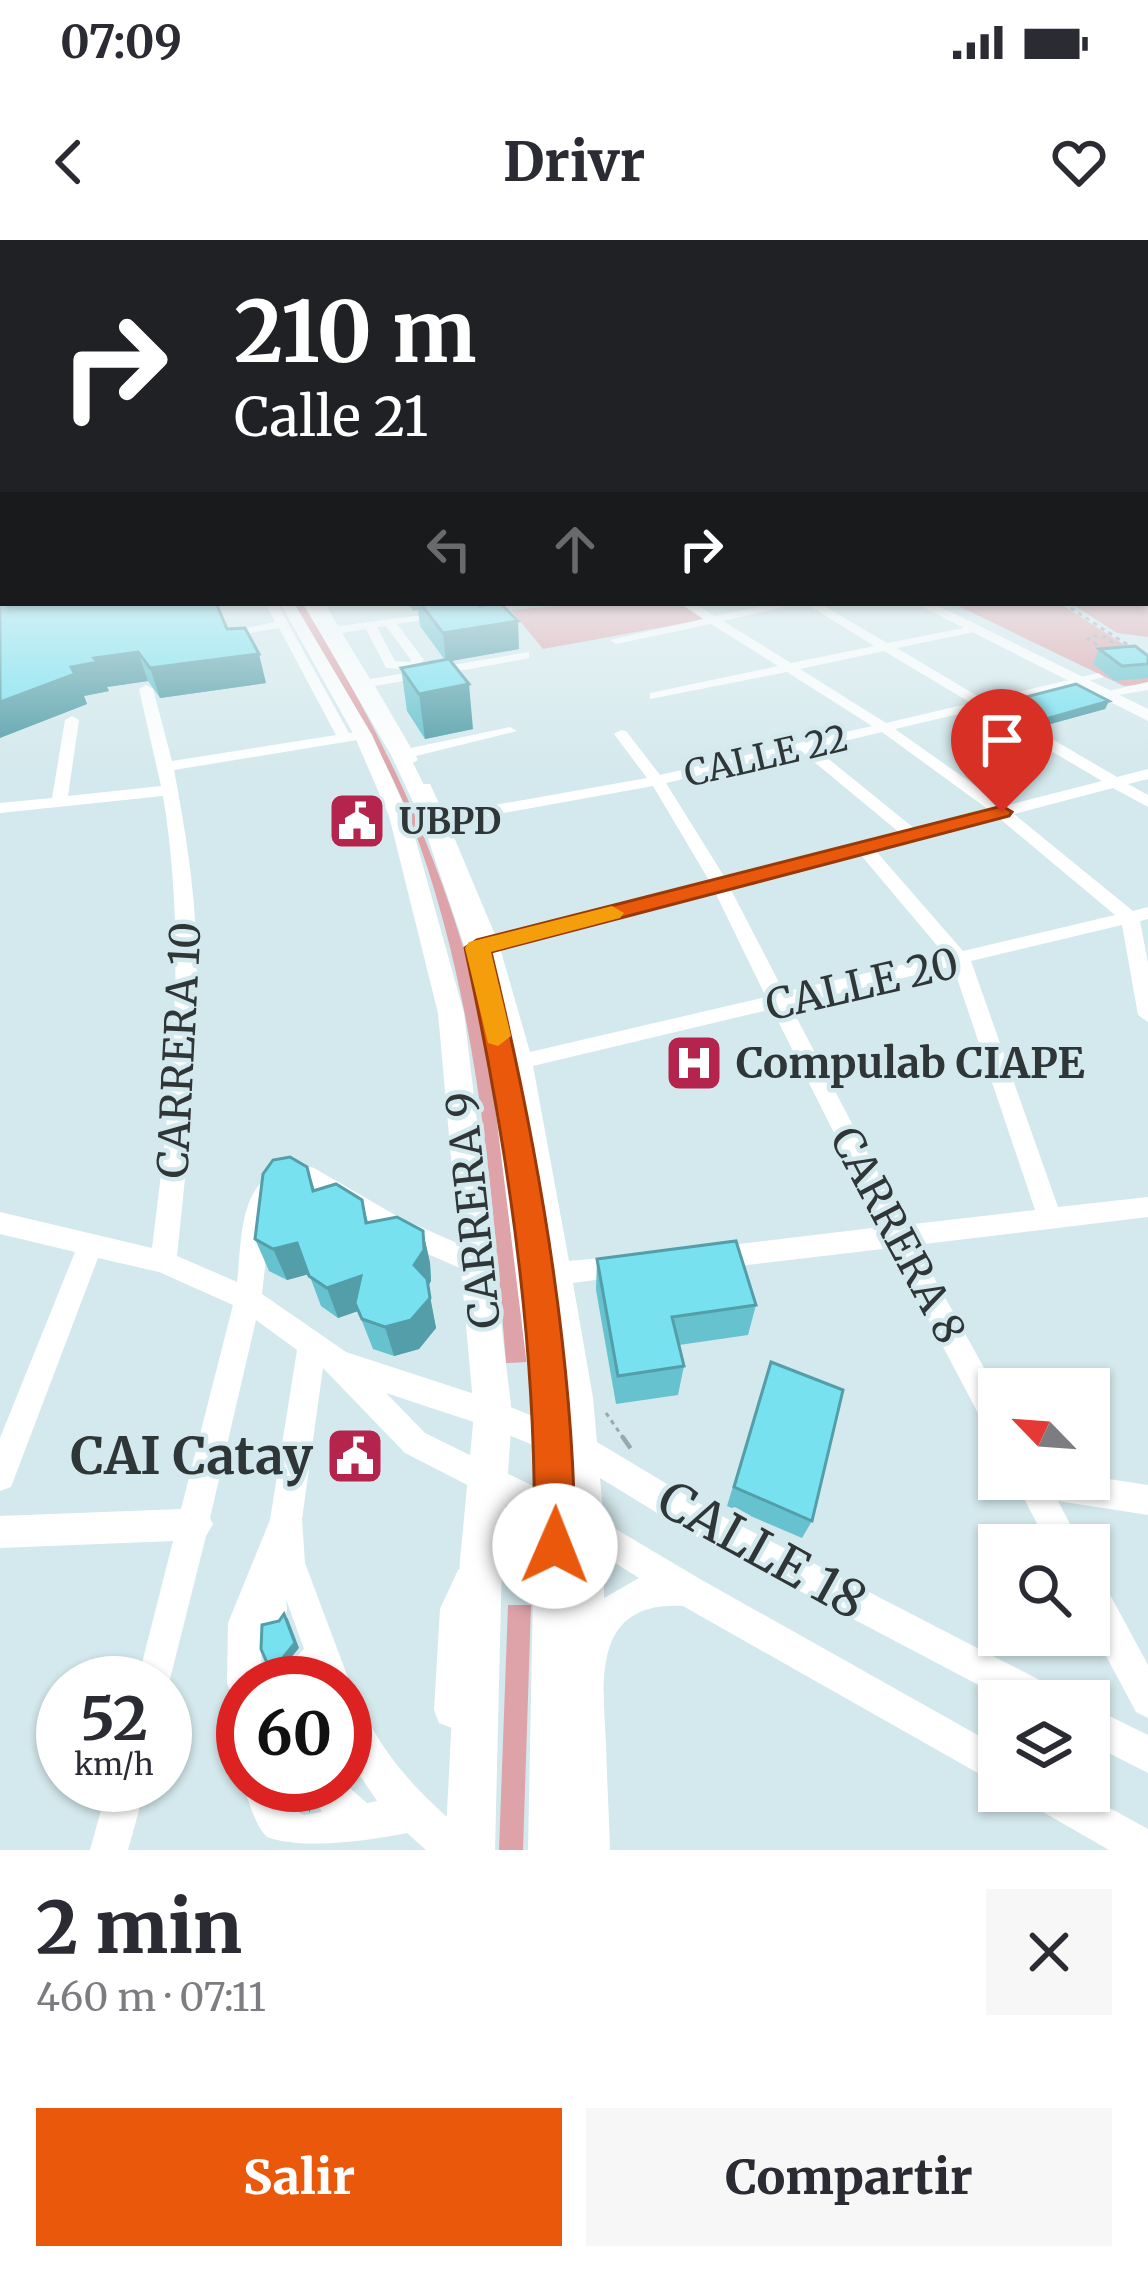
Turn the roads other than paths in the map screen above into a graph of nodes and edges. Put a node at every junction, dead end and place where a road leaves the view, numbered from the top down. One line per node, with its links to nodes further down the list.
1 (251, 624): 12 (street)
2 (289, 624): 31 (main road, CARRERA 9)
3 (329, 624): 14 (main road, CARRERA 9)
4 (375, 624): 11 (street)
5 (391, 624): 11 (street)
6 (696, 624): 15 (street)
7 (723, 624): 18 (street)
8 (848, 624): 16 (street)
9 (966, 624): 13 (main road)
10 (983, 624): 20 (main road)
11 (370, 625): 14 (street)
12 (237, 628)
13 (974, 628): 16 (street); 20 (main road)
14 (333, 631): 19 (main road, CARRERA 9)
15 (616, 640)
16 (887, 646): 18 (street); 25 (street)
17 (525, 655): 19 (street)
18 (790, 668): 23 (street); 28 (street)
19 (364, 684): 33 (main road, CARRERA 9)
20 (1102, 685): 21 (street, CALLE 22); 24 (main road); 25 (street, CALLE 22); 26 (main road)
21 (1148, 686)
22 (146, 688): 34 (street, CARRERA 10)
23 (655, 696)
24 (1148, 702)
25 (988, 704): 28 (street, CALLE 22); 37 (street)
26 (1148, 716)
27 (72, 720): 39 (street)
28 (886, 728): 32 (street, CALLE 22); 42 (street)
29 (510, 731): 33 (street)
30 (622, 734): 36 (street, CARRERA 8)
31 (354, 736): 34 (street); 59 (main road, CARRERA 9)
32 (805, 747): 36 (street, CALLE 22); 44 (street)
33 (404, 754): 43 (main road, CARRERA 9)
34 (169, 766): 38 (street, CARRERA 10)
35 (1148, 774): 37 (street)
36 (660, 780): 43 (street, CALLE 22); 46 (street, CARRERA 8)
37 (1119, 782): 40 (street); 42 (street)
38 (172, 790): 39 (street); 58 (street, CARRERA 10)
39 (59, 802): 41 (street)
40 (1148, 802)
41 (0, 808)
42 (1002, 812): 44 (street); 47 (street)
43 (436, 820): 48 (main road, CARRERA 9)
44 (912, 835): 45 (street)
45 (864, 848): 46 (street); 49 (street)
46 (720, 885): 48 (street); 50 (street, CARRERA 8)
47 (1139, 916): 49 (street, CALLE 20); 51 (street)
48 (484, 946): 52 (main road, CARRERA 9)
49 (962, 961): 50 (street, CALLE 20); 54 (street)
50 (779, 1004): 52 (street, CALLE 20); 56 (street, CARRERA 8)
51 (1148, 1015)
52 (513, 1064): 60 (street); 65 (main road, CARRERA 9)
53 (1148, 1208): 54 (street)
54 (1050, 1218): 56 (street)
55 (0, 1223): 57 (street)
56 (898, 1241): 60 (street); 63 (street, CARRERA 8)
57 (91, 1243): 58 (street); 66 (street)
58 (164, 1262): 61 (street)
59 (478, 1264): 61 (street); 64 (main road, CARRERA 9)
60 (558, 1273): 65 (street)
61 (248, 1299): 62 (street); 72 (street)
62 (325, 1354): 64 (street, CALLE 18); 67 (street, CALLE 18); 70 (street)
63 (978, 1386)
64 (493, 1414): 65 (street, CALLE 18); 67 (main road, CARRERA 9)
65 (570, 1446): 71 (main road, CARRERA 9); 83 (street, CALLE 18)
66 (0, 1476)
67 (491, 1484): 71 (street, CALLE 18); 74 (main road, CARRERA 9)
68 (1110, 1494): 69 (street)
69 (1148, 1500)
70 (286, 1519): 75 (street); 81 (street)
71 (572, 1523): 76 (street, CALLE 18); 82 (street); 97 (main road, CARRERA 9)
72 (197, 1524): 73 (street); 79 (street)
73 (0, 1532)
74 (481, 1560): 95 (street)
75 (266, 1567): 77 (street); 80 (street)
76 (688, 1591): 82 (street); 87 (street, CALLE 18)
77 (270, 1610)
78 (1110, 1629): 84 (street)
79 (161, 1656)
80 (244, 1656)
81 (324, 1656)
82 (585, 1669): 98 (street)
83 (1005, 1680)
84 (1148, 1700)
85 (1110, 1735): 86 (street)
86 (1148, 1754)
87 (978, 1755)
88 (372, 1763): 94 (street)
89 (120, 1812): 96 (street)
90 (273, 1812): 91 (street)
91 (345, 1812)
92 (368, 1812): 94 (street)
93 (1079, 1812): 99 (street)
94 (409, 1814): 95 (street)
95 (455, 1848)
96 (109, 1850)
97 (553, 1850)
98 (591, 1850)
99 (1147, 1850)

